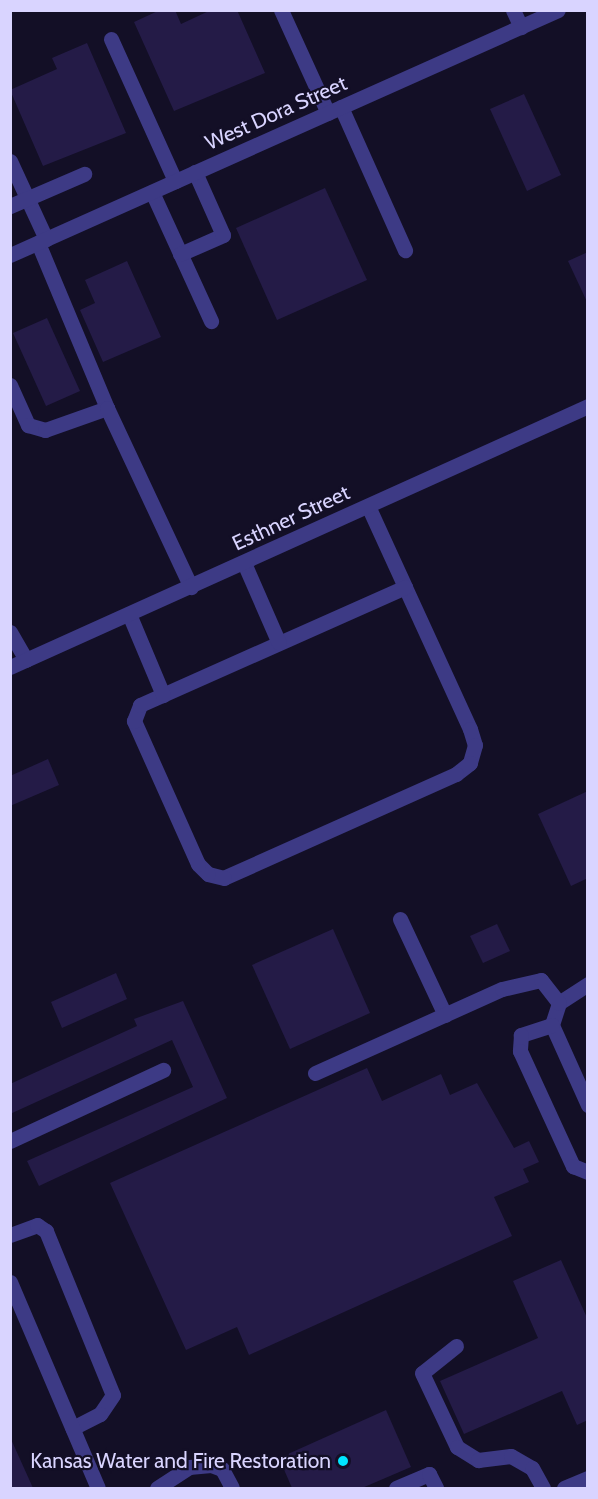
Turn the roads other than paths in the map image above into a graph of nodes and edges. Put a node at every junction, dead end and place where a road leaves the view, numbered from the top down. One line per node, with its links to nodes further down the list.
1 (281, 10): 6 (street)
2 (513, 10): 4 (street)
3 (558, 10): 4 (street, West Dora Street)
4 (521, 27): 6 (street, West Dora Street)
5 (111, 39): 10 (street)
6 (334, 110): 8 (street, West Dora Street); 15 (street)
7 (10, 161): 12 (street)
8 (195, 172): 10 (street, West Dora Street); 16 (street)
9 (84, 174): 12 (street)
10 (175, 181): 11 (street, West Dora Street)
11 (152, 192): 14 (street, West Dora Street); 16 (street)
12 (28, 199): 13 (street); 14 (street)
13 (10, 206)
14 (42, 241): 17 (street, West Dora Street); 21 (street)
15 (405, 250)
16 (180, 254): 18 (street)
17 (10, 255)
18 (211, 321)
19 (10, 385): 21 (street)
20 (588, 406): 22 (street, Esthner Street)
21 (107, 408): 24 (street)
22 (368, 506): 23 (street, Esthner Street); 25 (street)
23 (244, 563): 24 (street, Esthner Street); 28 (street)
24 (191, 587): 26 (street, Esthner Street)
25 (405, 587): 28 (street); 31 (street)
26 (129, 615): 29 (street, Esthner Street); 31 (street)
27 (10, 632): 29 (street)
28 (279, 643): 31 (street)
29 (26, 660): 30 (street, Esthner Street)
30 (10, 668)
31 (163, 695)
32 (400, 919): 35 (street)
33 (588, 984): 34 (street)
34 (556, 1014): 35 (street); 38 (street); 40 (street)
35 (445, 1015): 37 (street)
36 (163, 1070): 39 (street)
37 (315, 1073)
38 (588, 1105)
39 (10, 1141)
40 (588, 1172)
41 (10, 1235): 44 (street)
42 (10, 1282): 44 (street)
43 (456, 1346): 51 (street)
44 (72, 1428): 46 (street)
45 (588, 1478): 52 (street)
46 (98, 1488)
47 (157, 1488): 48 (street)
48 (232, 1488)
49 (396, 1488): 50 (street)
50 (435, 1488)
51 (543, 1488)
52 (564, 1488)

